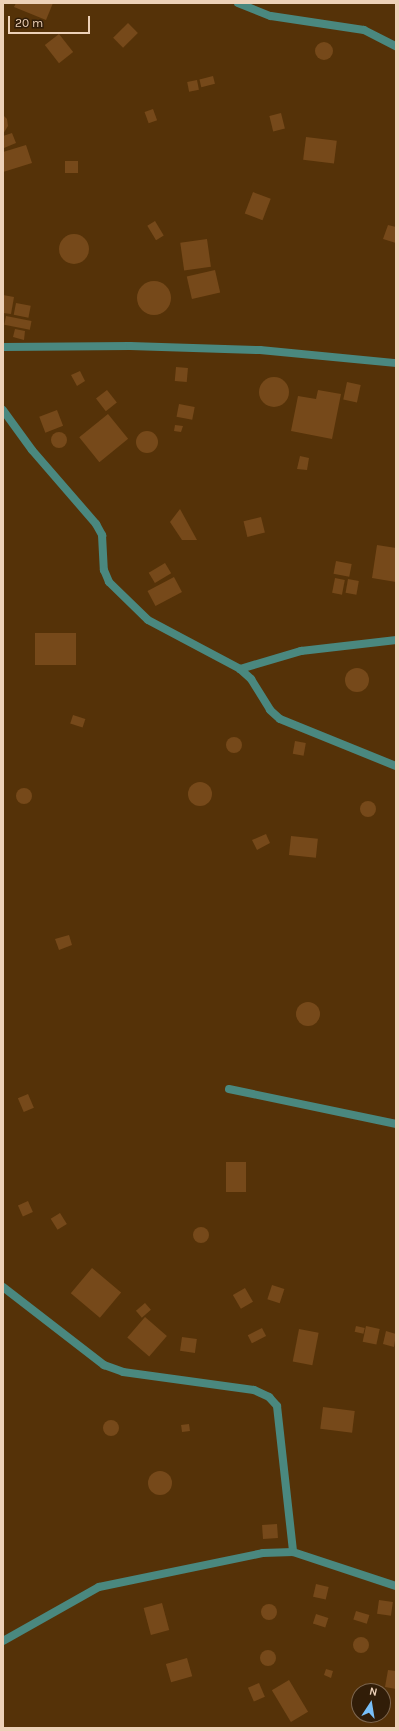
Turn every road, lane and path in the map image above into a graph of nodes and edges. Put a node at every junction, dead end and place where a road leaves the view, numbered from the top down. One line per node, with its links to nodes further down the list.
1 (238, 3): 2 (street)
2 (396, 46)
3 (3, 347): 4 (street)
4 (396, 363)
5 (3, 410): 7 (street)
6 (396, 640): 7 (street)
7 (240, 669): 8 (street)
8 (396, 766)
9 (229, 1089): 10 (street)
10 (396, 1124)
11 (3, 1288): 12 (street)
12 (294, 1552): 13 (street); 14 (street)
13 (396, 1586)
14 (3, 1641)

